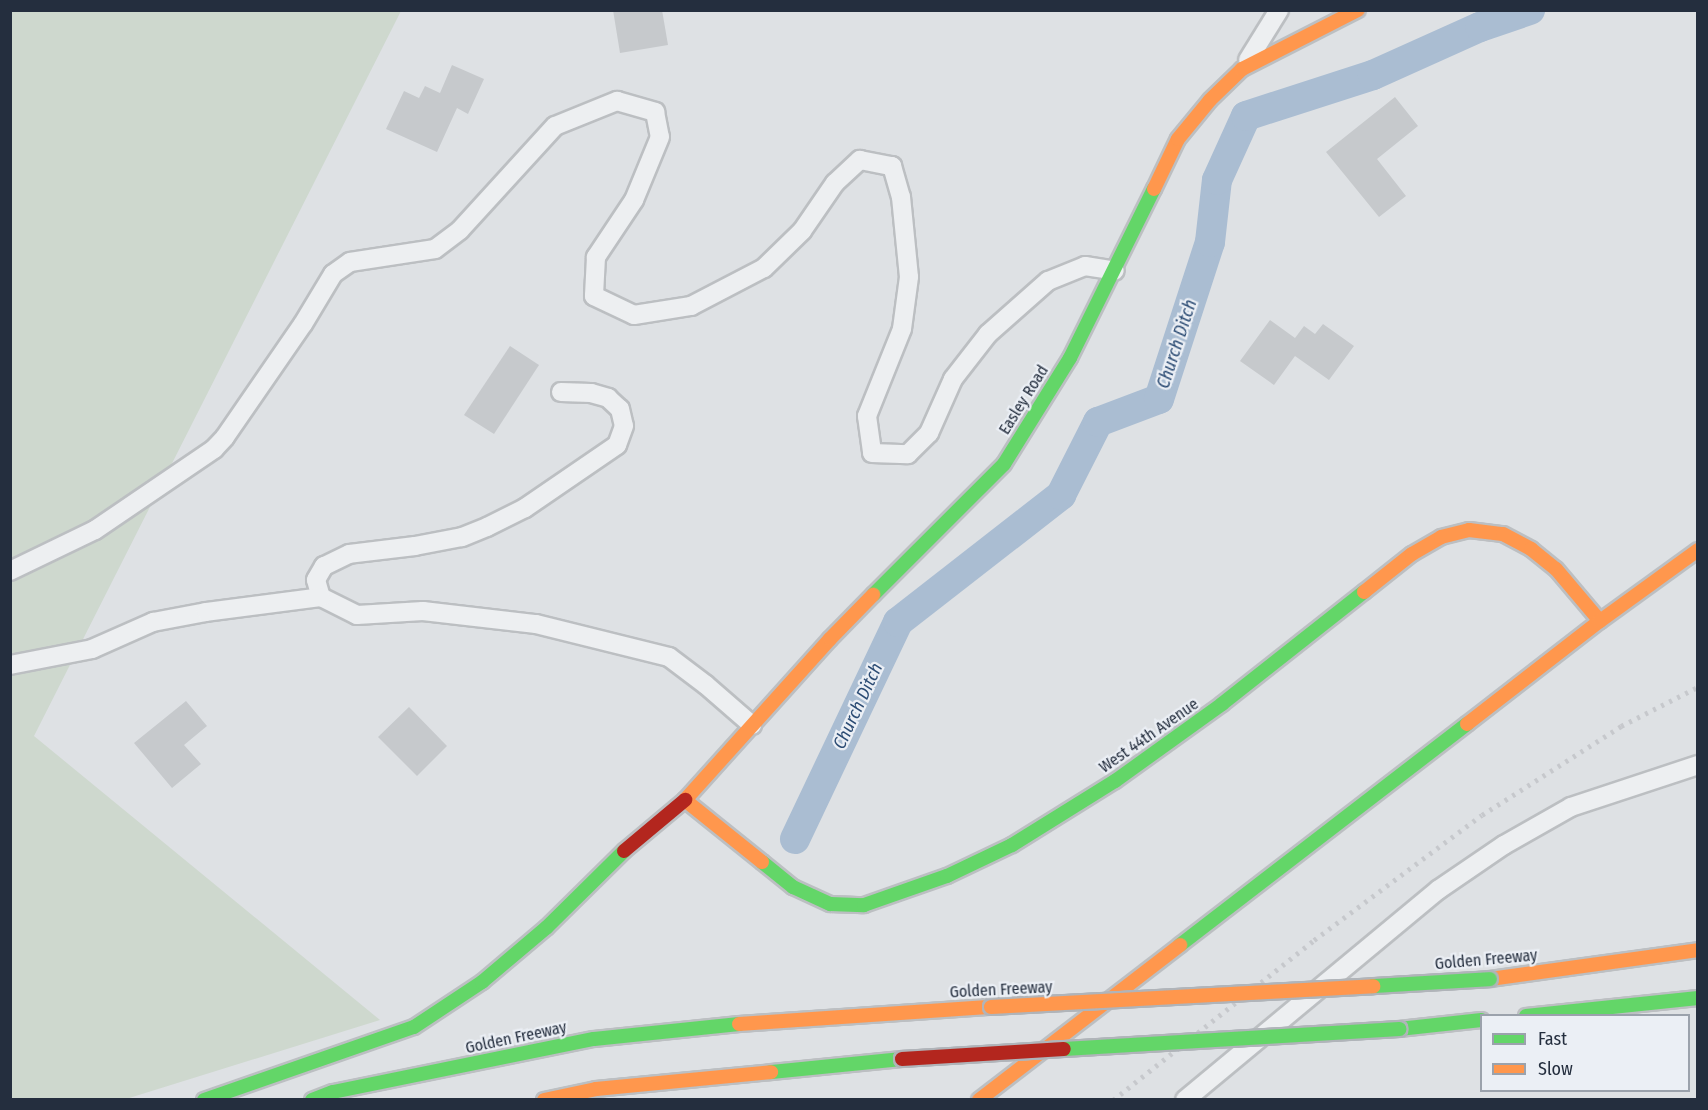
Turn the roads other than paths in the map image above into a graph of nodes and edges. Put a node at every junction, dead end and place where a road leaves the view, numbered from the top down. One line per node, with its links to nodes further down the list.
1 (1280, 10): 3 (lane)
2 (1358, 10): 3 (main road, Easley Road)
3 (1242, 69): 4 (main road, Easley Road)
4 (1115, 271): 7 (lane); 11 (main road, Easley Road)
5 (561, 392): 8 (lane)
6 (1698, 549): 9 (main road)
7 (10, 571)
8 (321, 597): 10 (lane); 11 (lane)
9 (1600, 621): 13 (main road, West 44th Avenue); 21 (main road)
10 (10, 664)
11 (752, 725): 13 (main road, Easley Road)
12 (1698, 765): 22 (lane)
13 (685, 800): 18 (main road, Easley Road)
14 (1698, 950): 19 (main road, Golden Freeway, bridge)
15 (1698, 998): 16 (main road)
16 (1545, 1014)
17 (1480, 1020): 20 (main road, bridge)
18 (204, 1100)
19 (312, 1100)
20 (544, 1100)
21 (979, 1100)
22 (1185, 1100)

